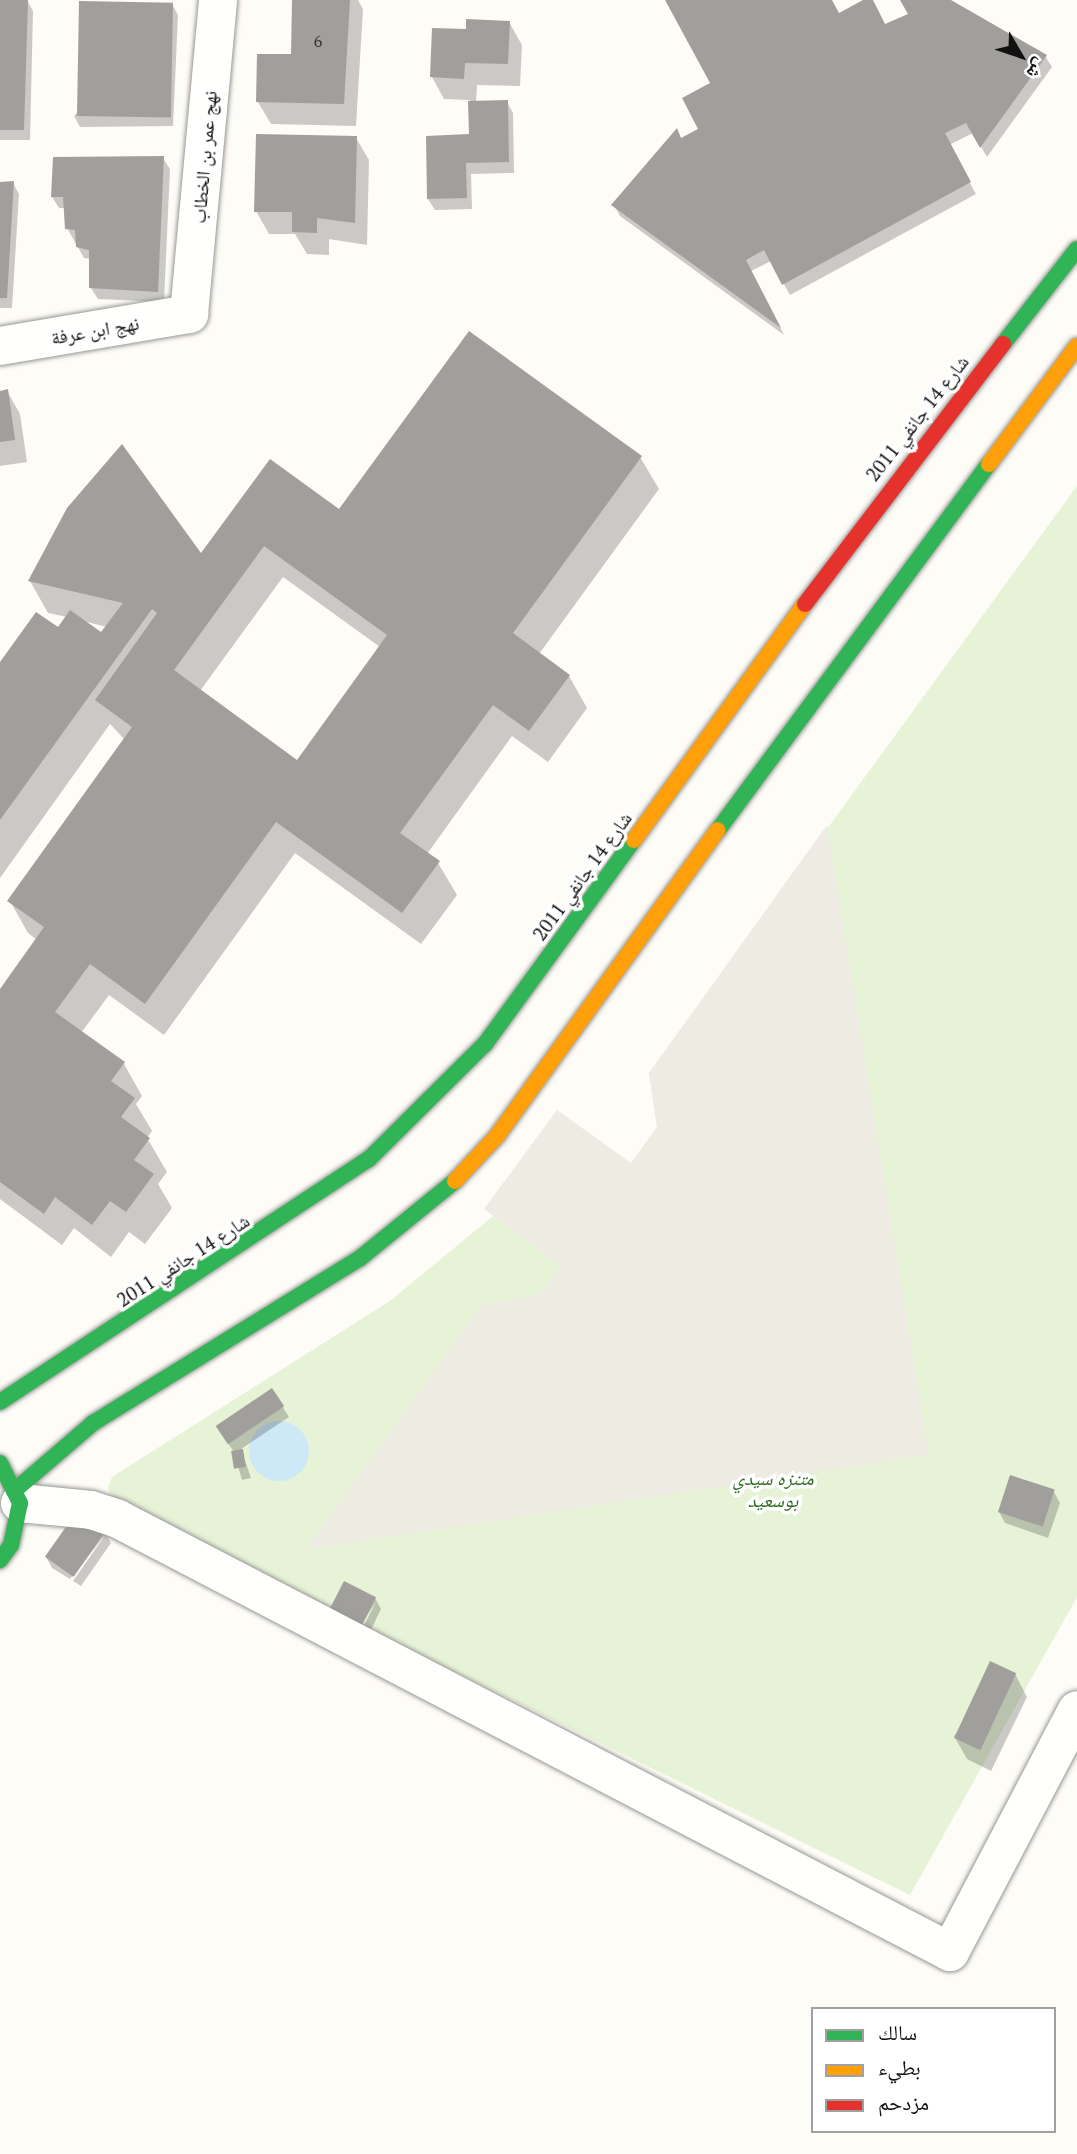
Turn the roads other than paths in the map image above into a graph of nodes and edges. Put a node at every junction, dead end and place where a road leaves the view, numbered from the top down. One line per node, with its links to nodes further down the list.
1 (218, 0): 3 (street, نهج عمر بن الخطاب)
2 (1077, 249): 6 (main road, شارع 14 جانفي 2011)
3 (189, 314): 4 (street, نهج ابن عرفة)
4 (0, 346)
5 (1077, 346): 8 (main road)
6 (0, 1402)
7 (0, 1463): 8 (main road)
8 (17, 1497): 9 (main road); 10 (street)
9 (0, 1560)
10 (1077, 1710)

